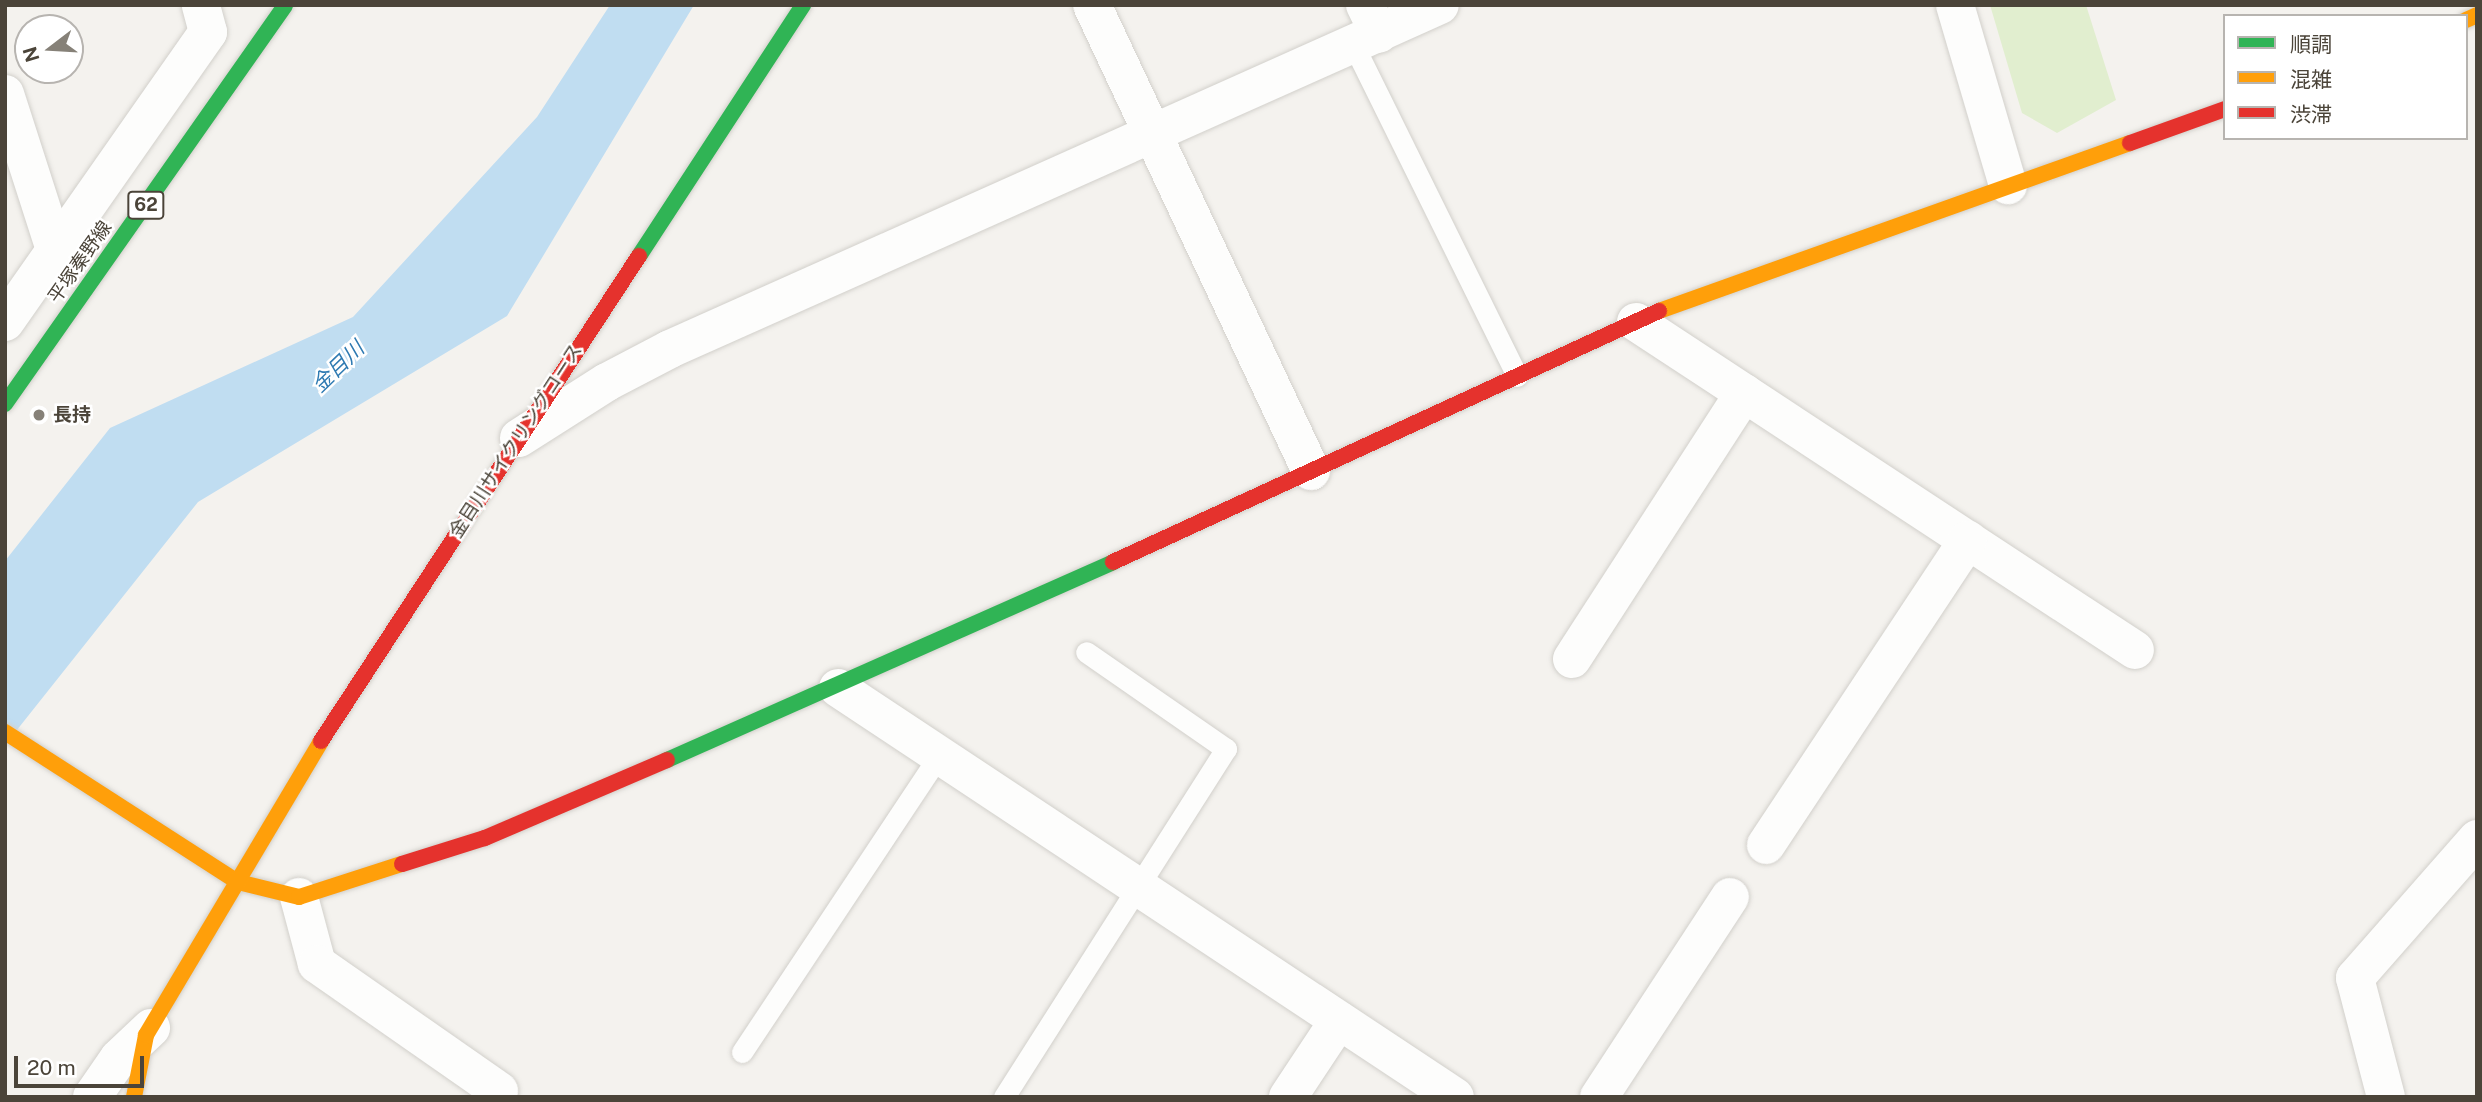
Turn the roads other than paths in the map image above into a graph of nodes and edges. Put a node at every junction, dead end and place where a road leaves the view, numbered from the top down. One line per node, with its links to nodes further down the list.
1 (201, 5): 12 (street)
2 (285, 5): 17 (street, 平塚秦野線 / 62)
3 (803, 5): 18 (street, 金目川サイクリングコース)
4 (1092, 5): 10 (street)
5 (1440, 5): 7 (street)
6 (1955, 5): 11 (street)
7 (1366, 28): 10 (street); 15 (lane)
8 (5, 94): 12 (street)
9 (2223, 110): 11 (street)
10 (1153, 135): 18 (street); 19 (street)
11 (2008, 184): 14 (street)
12 (56, 253): 13 (street)
13 (5, 322)
14 (1636, 322): 15 (street); 16 (street)
15 (1517, 376): 19 (street)
16 (1744, 393): 20 (street); 23 (street)
17 (5, 404)
18 (519, 438): 29 (street, 金目川サイクリングコース)
19 (1311, 471): 24 (street)
20 (1968, 540): 21 (street); 28 (street)
21 (2134, 650)
22 (1086, 652): 30 (lane)
23 (1572, 659)
24 (838, 688): 26 (street); 31 (street)
25 (5, 732): 29 (street)
26 (939, 755): 30 (street); 35 (lane)
27 (2477, 839): 43 (street)
28 (1766, 845)
29 (238, 881): 31 (street); 34 (street, 金目川サイクリングコース)
30 (1138, 886): 33 (street); 39 (lane)
31 (299, 897): 36 (street)
32 (1730, 897): 42 (street)
33 (1339, 1020): 40 (street); 41 (street)
34 (151, 1028): 37 (street); 38 (street, 金目川サイクリングコース)
35 (742, 1052)
36 (499, 1091)
37 (93, 1097)
38 (134, 1097)
39 (1004, 1097)
40 (1288, 1097)
41 (1455, 1097)
42 (1598, 1097)
43 (2386, 1097)

